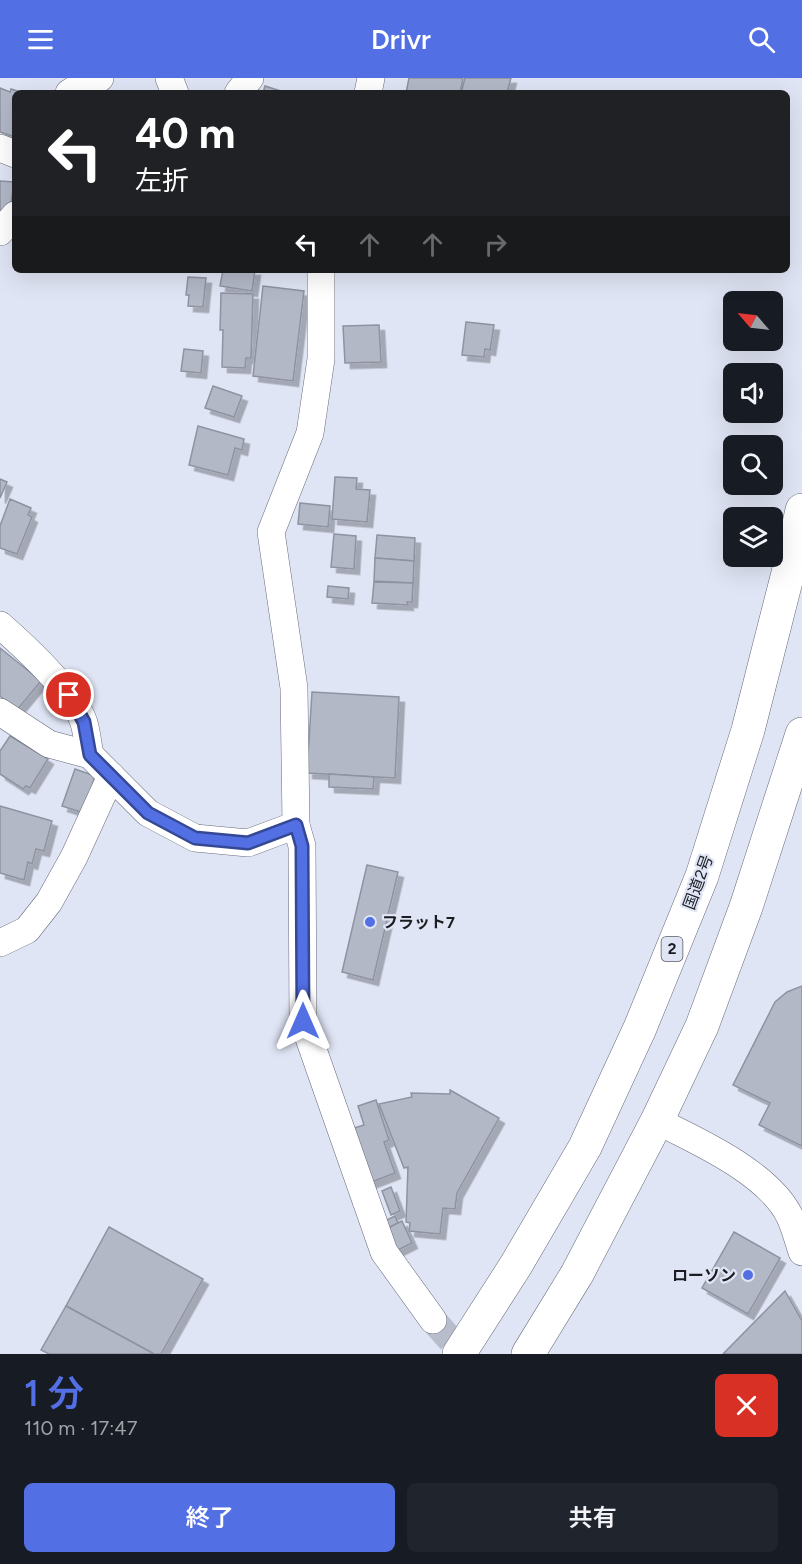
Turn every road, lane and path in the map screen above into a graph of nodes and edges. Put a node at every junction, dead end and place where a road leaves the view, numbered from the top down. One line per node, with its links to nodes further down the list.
1 (100, 78): 3 (street)
2 (250, 78): 4 (street)
3 (74, 90)
4 (240, 90)
5 (12, 218): 6 (street)
6 (0, 232)
7 (321, 273): 14 (street)
8 (802, 510): 19 (highway, 国道2号 / 2)
9 (0, 625): 12 (street)
10 (0, 712): 12 (street)
11 (802, 734): 16 (highway)
12 (90, 755): 13 (street)
13 (111, 776): 14 (street); 15 (street)
14 (296, 825): 18 (street)
15 (0, 943)
16 (657, 1121): 17 (street); 20 (highway)
17 (802, 1252)
18 (433, 1320)
19 (459, 1354)
20 (528, 1354)

